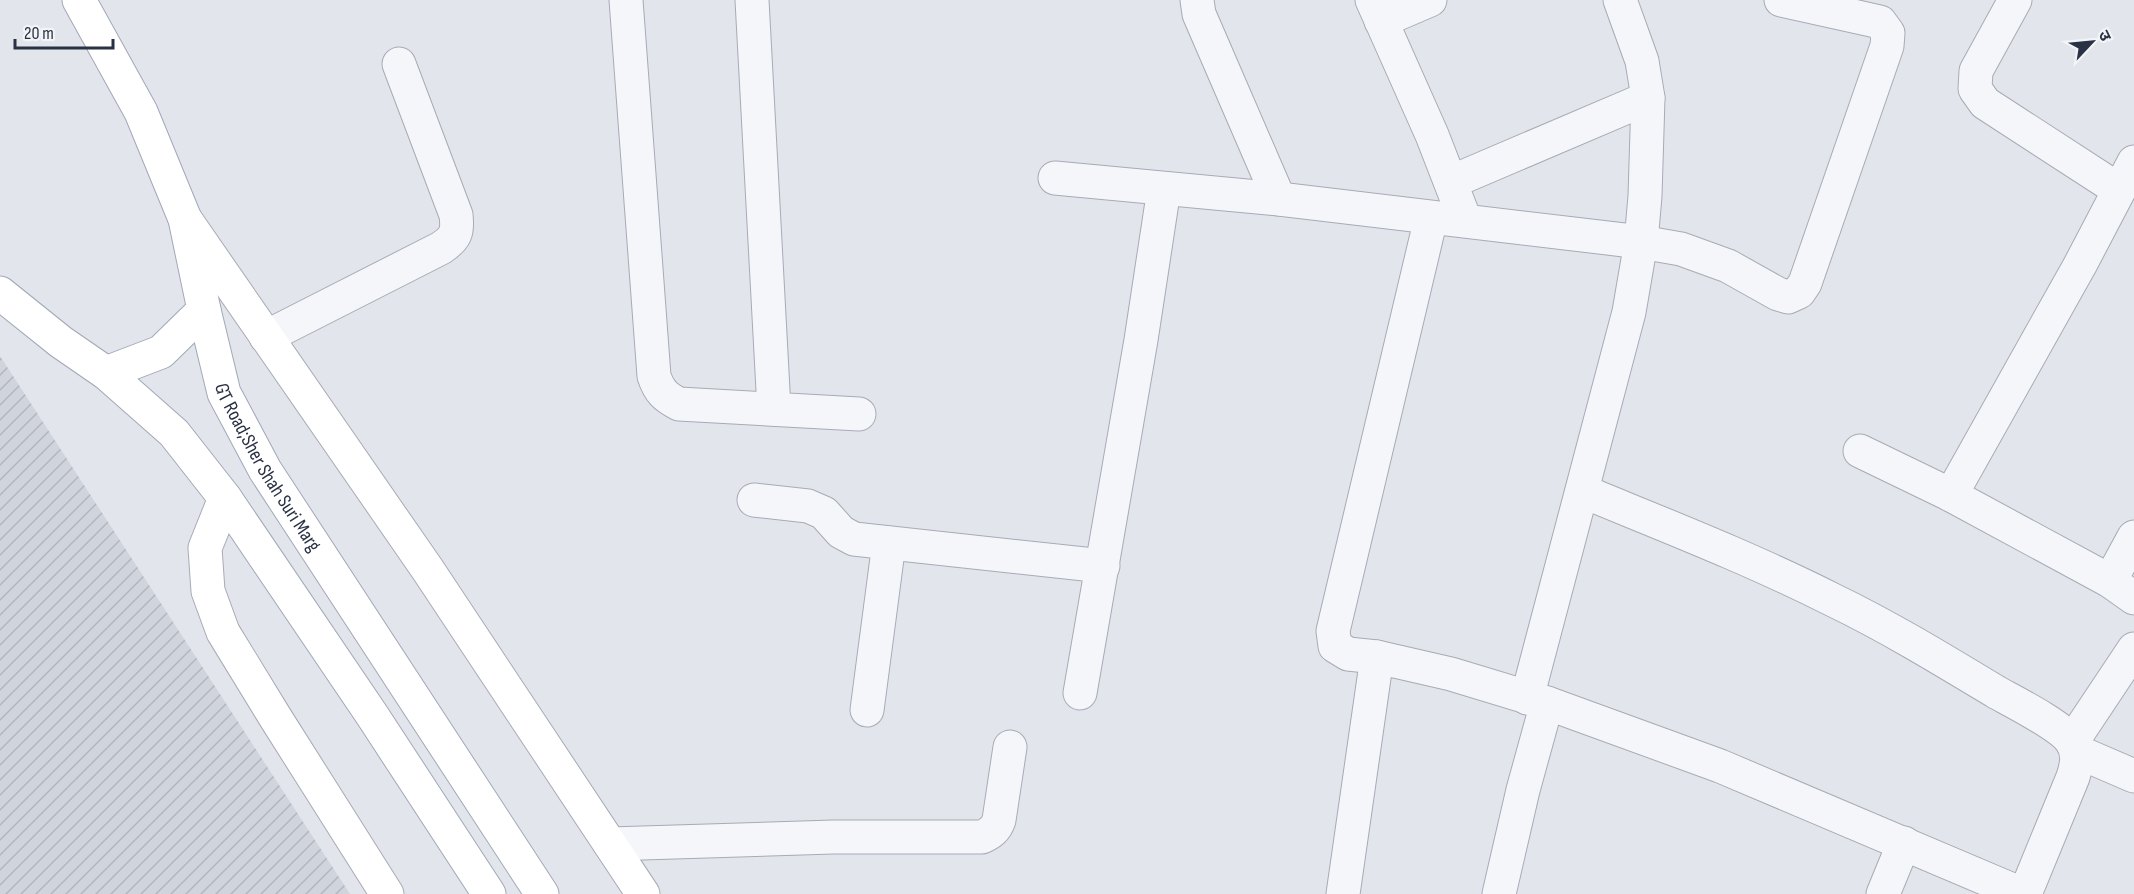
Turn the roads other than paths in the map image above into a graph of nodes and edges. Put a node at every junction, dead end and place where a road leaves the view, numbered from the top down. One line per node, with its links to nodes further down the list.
1 (79, 0): 19 (main road, GT Road;Sher Shah Suri Marg)
2 (626, 0): 26 (street)
3 (752, 0): 26 (street)
4 (1197, 0): 17 (street)
5 (1430, 0): 9 (street)
6 (1620, 0): 11 (street)
7 (1781, 0): 21 (street)
8 (2015, 0): 16 (street)
9 (1376, 10): 14 (street)
10 (399, 64): 24 (street)
11 (1648, 98): 14 (street); 21 (street)
12 (2134, 162): 16 (street)
13 (1055, 178): 15 (street)
14 (1451, 182): 20 (street)
15 (1164, 189): 17 (street); 35 (street)
16 (2119, 190): 30 (street)
17 (1279, 199): 18 (street)
18 (1431, 218): 20 (street); 38 (street)
19 (185, 219): 23 (main road, GT Road;Sher Shah Suri Marg); 24 (main road)
20 (1465, 220): 21 (street)
21 (1641, 242): 29 (street)
22 (0, 293): 25 (main road)
23 (204, 310): 25 (main road); 49 (main road, GT Road;Sher Shah Suri Marg)
24 (266, 336): 46 (main road)
25 (106, 373): 31 (main road)
26 (774, 409): 27 (street)
27 (859, 414)
28 (1860, 451): 30 (street)
29 (1582, 491): 40 (street); 43 (street)
30 (1951, 495): 36 (street)
31 (225, 498): 47 (main road); 48 (main road)
32 (754, 500): 34 (street)
33 (2134, 537): 36 (street)
34 (889, 543): 35 (street); 41 (street)
35 (1103, 566): 39 (street)
36 (2122, 590)
37 (2134, 649): 43 (street)
38 (1377, 657): 40 (street); 51 (street)
39 (1080, 693)
40 (1537, 701): 45 (street); 52 (street)
41 (867, 710)
42 (1010, 747): 46 (street)
43 (2074, 747): 44 (street); 54 (street)
44 (2134, 776)
45 (1904, 843): 53 (street); 54 (street)
46 (610, 844): 50 (main road)
47 (387, 894)
48 (489, 894)
49 (542, 894)
50 (643, 894)
51 (1343, 894)
52 (1499, 894)
53 (1883, 894)
54 (2023, 894)

